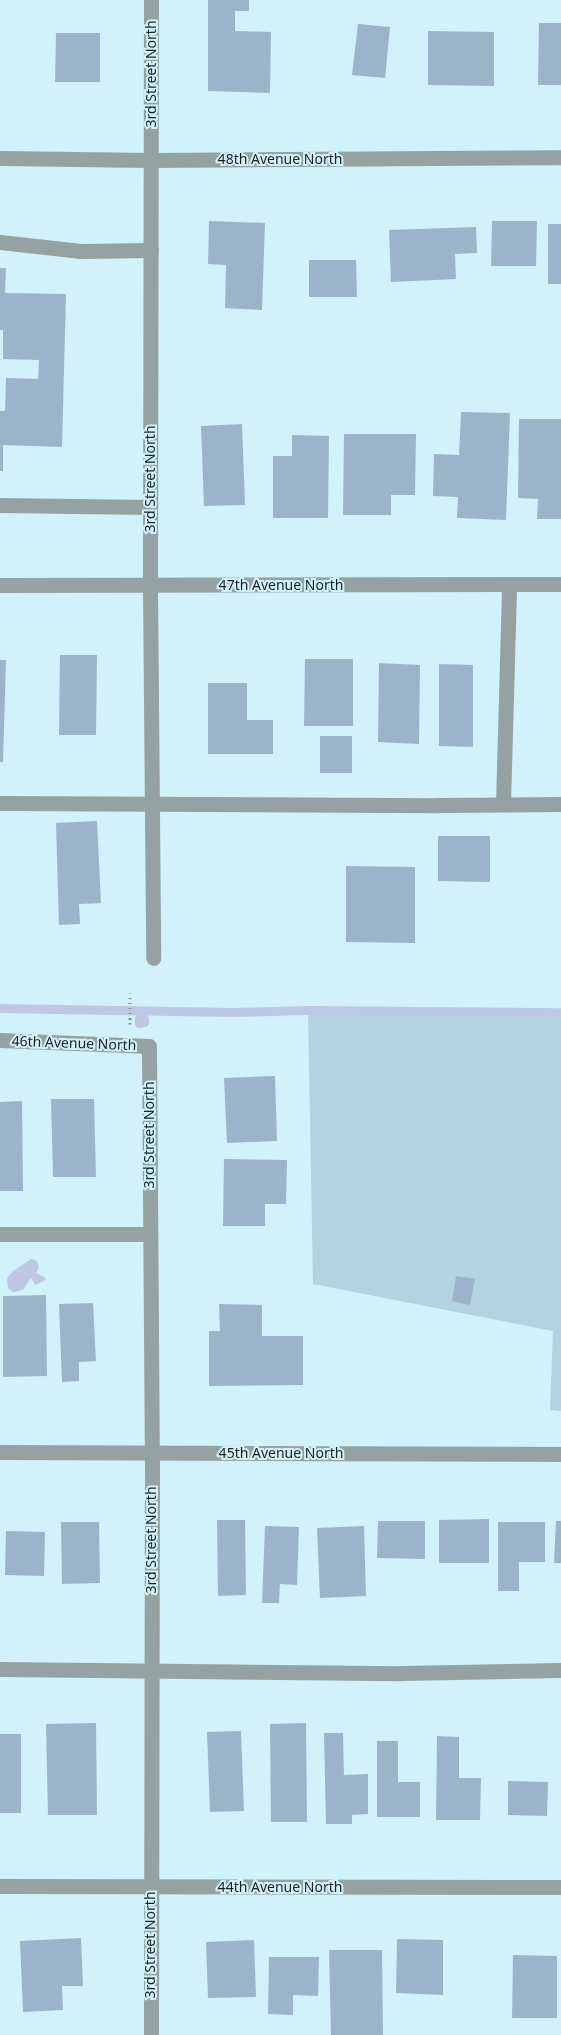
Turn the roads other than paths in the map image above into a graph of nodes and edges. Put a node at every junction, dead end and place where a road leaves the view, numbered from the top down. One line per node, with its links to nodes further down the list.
1 (151, 0): 4 (street, 3rd Street North)
2 (561, 157): 4 (street, 48th Avenue North)
3 (0, 158): 4 (street, 48th Avenue North)
4 (151, 160): 6 (street, 3rd Street North)
5 (0, 242): 6 (street)
6 (151, 250): 8 (street, 3rd Street North)
7 (0, 506): 8 (street)
8 (150, 507): 12 (street, 3rd Street North)
9 (509, 584): 10 (street, 47th Avenue North); 12 (street, 47th Avenue North); 15 (street)
10 (561, 584)
11 (0, 585): 12 (street, 47th Avenue North)
12 (150, 585): 14 (street, 3rd Street North)
13 (0, 803): 14 (street)
14 (153, 804): 15 (street); 17 (street, 3rd Street North)
15 (503, 804): 16 (street)
16 (561, 804)
17 (153, 958)
18 (0, 1040): 19 (street, 46th Avenue North)
19 (149, 1046): 21 (street, 3rd Street North)
20 (0, 1234): 21 (street)
21 (150, 1234): 23 (street, 3rd Street North)
22 (0, 1452): 23 (street, 45th Avenue North)
23 (152, 1453): 24 (street, 45th Avenue North); 26 (street, 3rd Street North)
24 (561, 1454)
25 (0, 1670): 26 (street)
26 (151, 1670): 27 (street); 29 (street, 3rd Street North)
27 (561, 1670)
28 (0, 1886): 29 (street, 44th Avenue North)
29 (150, 1887): 30 (street, 44th Avenue North); 31 (street, 3rd Street North)
30 (561, 1887)
31 (151, 2035)

